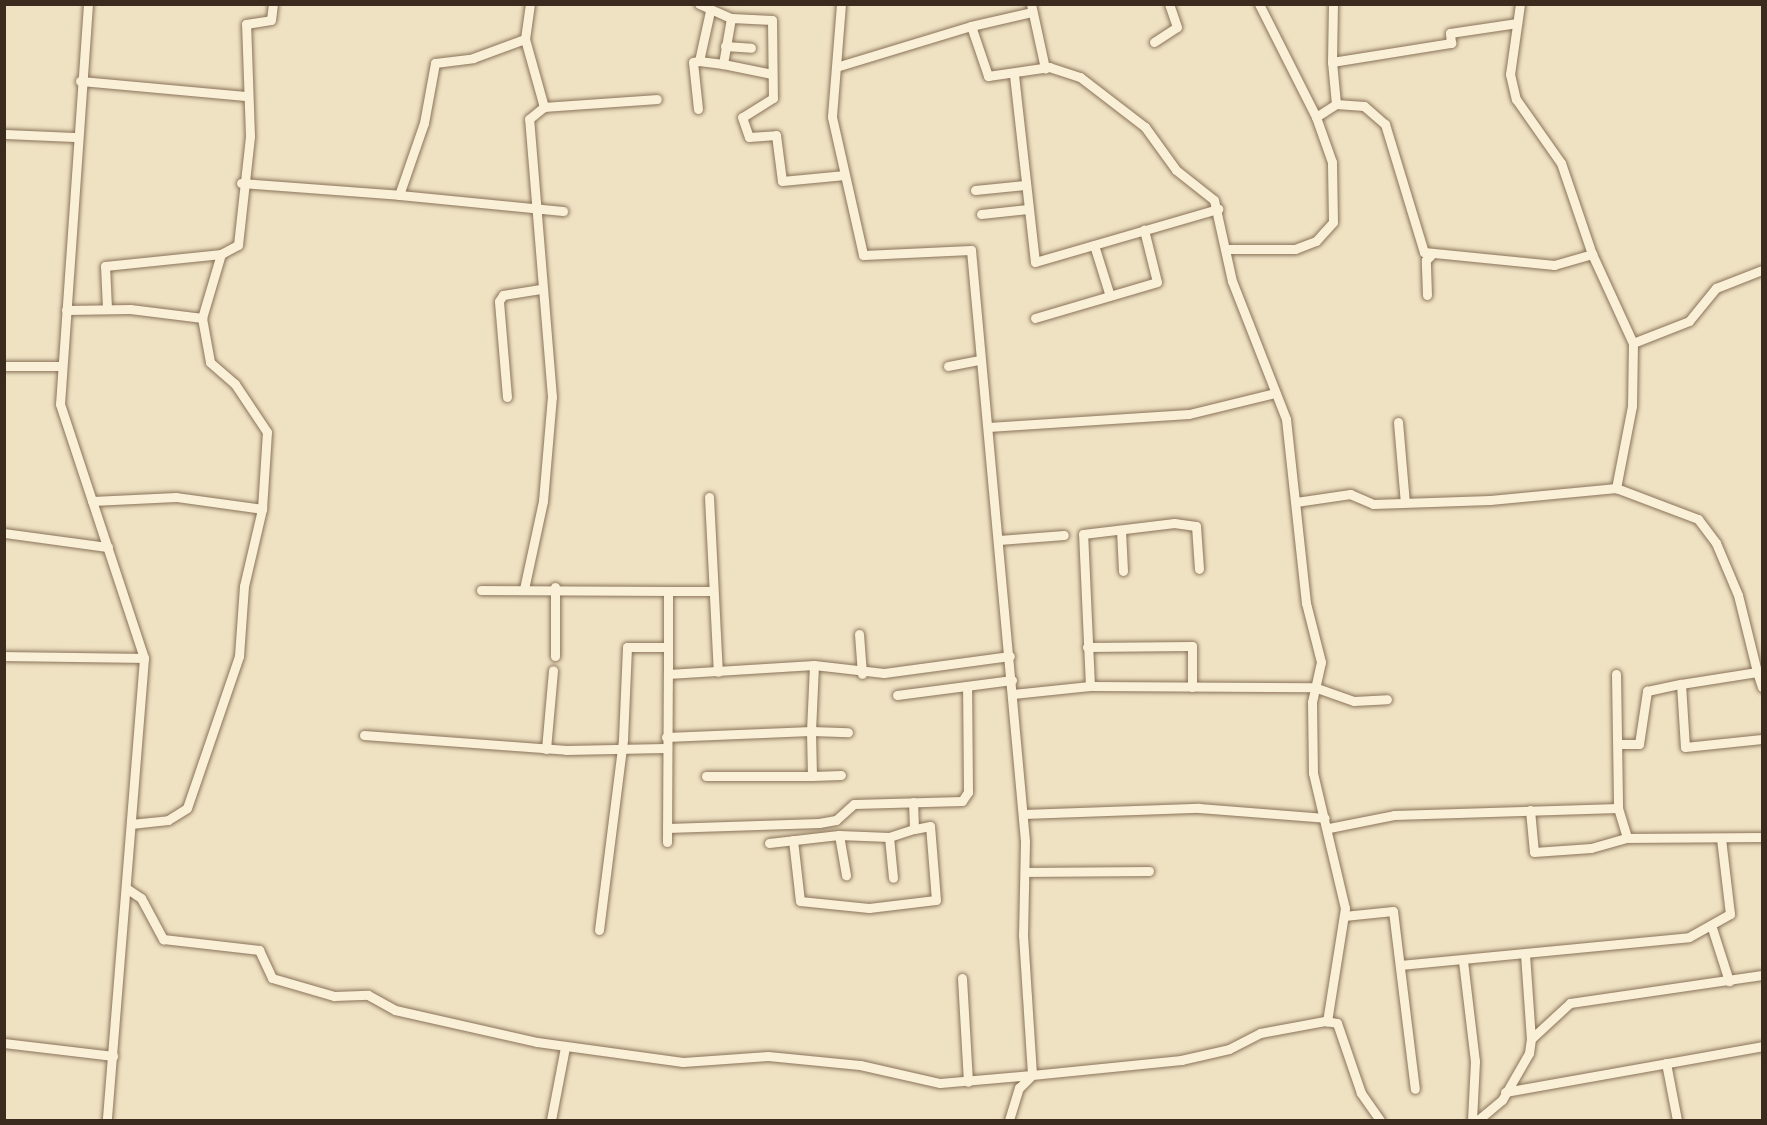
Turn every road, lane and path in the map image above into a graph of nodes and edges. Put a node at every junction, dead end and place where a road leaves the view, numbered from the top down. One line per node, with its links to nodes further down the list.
1 (88, 4): 26 (street)
2 (273, 4): 27 (street)
3 (530, 4): 15 (street)
4 (699, 4): 11 (street)
5 (841, 4): 22 (street)
6 (1169, 4): 16 (street)
7 (1259, 4): 32 (street)
8 (1333, 4): 20 (street)
9 (1520, 4): 13 (street)
10 (1031, 8): 14 (street); 23 (street)
11 (710, 11): 12 (street); 19 (street)
12 (731, 18): 17 (street); 24 (street)
13 (1516, 23): 20 (street); 50 (street)
14 (971, 26): 22 (street); 25 (street)
15 (525, 39): 30 (street); 39 (street)
16 (1155, 42)
17 (725, 46): 18 (street); 21 (street)
18 (752, 48)
19 (699, 61): 21 (street); 31 (street)
20 (1332, 62): 29 (street)
21 (723, 64): 24 (street)
22 (836, 67): 35 (street)
23 (1045, 68): 25 (street); 42 (street)
24 (772, 74): 35 (street)
25 (1014, 75): 37 (street)
26 (80, 81): 27 (street); 34 (street)
27 (246, 96): 36 (street)
28 (657, 99): 30 (street)
29 (1336, 104): 32 (street); 49 (street)
30 (544, 107): 40 (street)
31 (698, 109)
32 (1316, 117): 47 (street)
33 (4, 134): 34 (street)
34 (75, 137): 56 (street)
35 (845, 175): 60 (street)
36 (241, 183): 39 (street); 48 (street)
37 (1025, 184): 38 (street); 41 (street)
38 (975, 190)
39 (399, 195): 40 (street)
40 (532, 207): 43 (street); 52 (street)
41 (1028, 209): 44 (street); 46 (street)
42 (1218, 209): 45 (street); 47 (street)
43 (563, 211)
44 (981, 214)
45 (1144, 230): 46 (street); 54 (street)
46 (1094, 245): 54 (street)
47 (1225, 249): 64 (street)
48 (221, 254): 55 (street); 57 (street)
49 (1431, 255): 50 (street); 53 (street)
50 (1592, 255): 59 (street)
51 (1762, 270): 59 (street)
52 (541, 289): 65 (street); 82 (street)
53 (1427, 295)
54 (1110, 296): 58 (street)
55 (107, 308): 56 (street); 57 (street)
56 (66, 310): 62 (street)
57 (202, 318): 73 (street)
58 (1035, 318)
59 (1633, 343): 68 (street)
60 (980, 360): 63 (street); 67 (street)
61 (4, 366): 62 (street)
62 (62, 366): 70 (street)
63 (948, 366)
64 (1275, 393): 67 (street); 71 (street)
65 (507, 397)
66 (1398, 422): 72 (street)
67 (988, 427): 77 (street)
68 (1616, 488): 72 (street); 95 (street)
69 (709, 497): 85 (street)
70 (92, 501): 73 (street); 78 (street)
71 (1296, 502): 72 (street); 105 (street)
72 (1405, 503)
73 (262, 509): 127 (street)
74 (1121, 530): 79 (street); 80 (street); 88 (street)
75 (4, 533): 78 (street)
76 (1064, 535): 77 (street)
77 (999, 540): 91 (street)
78 (108, 547): 92 (street)
79 (1199, 569)
80 (1123, 571)
81 (555, 587): 82 (street); 84 (street); 90 (street)
82 (524, 589): 83 (street)
83 (481, 590)
84 (668, 591): 85 (street); 87 (street)
85 (712, 591): 96 (street)
86 (859, 634): 98 (street)
87 (668, 647): 97 (street); 116 (street)
88 (1087, 647): 103 (street); 104 (street)
89 (4, 656): 92 (street)
90 (555, 656)
91 (1010, 656): 98 (street); 100 (street)
92 (144, 658): 127 (street)
93 (814, 665): 96 (street); 98 (street); 110 (street)
94 (553, 670): 118 (street)
95 (1760, 671): 101 (street); 106 (street)
96 (718, 672): 97 (street)
97 (668, 674): 113 (street)
98 (861, 674)
99 (1616, 674): 115 (street)
100 (1012, 680): 102 (street); 107 (street)
101 (1681, 684): 114 (street); 115 (street)
102 (968, 686): 108 (street); 122 (street)
103 (1090, 686): 104 (street); 107 (street)
104 (1192, 687): 105 (street)
105 (1314, 687): 109 (street); 126 (street)
106 (1762, 687)
107 (1013, 694): 125 (street)
108 (897, 695)
109 (1387, 699)
110 (811, 731): 111 (street); 113 (street); 121 (street)
111 (848, 732)
112 (364, 735): 118 (street)
113 (666, 737): 117 (street)
114 (1762, 739)
115 (1619, 744): 123 (street)
116 (621, 748): 117 (street); 118 (street); 146 (street)
117 (665, 748): 128 (street)
118 (546, 749)
119 (841, 775): 121 (street)
120 (706, 776): 121 (street)
121 (812, 776)
122 (913, 802): 128 (street); 130 (street)
123 (1618, 808): 124 (street); 134 (street)
124 (1530, 810): 129 (street); 134 (street)
125 (1023, 814): 126 (street); 140 (street)
126 (1325, 818): 129 (street)
127 (131, 824): 143 (street)
128 (667, 828): 137 (street)
129 (1329, 828): 144 (street)
130 (914, 830): 132 (street); 136 (street)
131 (839, 835): 132 (street); 136 (street); 141 (street)
132 (889, 837): 142 (street)
133 (1762, 837): 135 (street)
134 (1627, 838): 135 (street)
135 (1721, 839): 145 (street)
136 (793, 840): 138 (street)
137 (667, 842)
138 (769, 843)
139 (1149, 871): 140 (street)
140 (1024, 872): 160 (street)
141 (846, 875)
142 (893, 878)
143 (126, 888): 157 (street); 158 (street)
144 (1344, 916): 149 (street); 153 (street)
145 (1712, 928): 147 (street); 152 (street)
146 (599, 930)
147 (1525, 954): 148 (street); 154 (street)
148 (1463, 961): 149 (street); 168 (street)
149 (1400, 965): 162 (street)
150 (1762, 975): 152 (street)
151 (962, 978): 161 (street)
152 (1729, 981): 154 (street)
153 (1327, 1022): 160 (street); 167 (street)
154 (1531, 1039): 163 (street)
155 (4, 1043): 158 (street)
156 (1762, 1046): 159 (street)
157 (565, 1047): 161 (street); 165 (street)
158 (113, 1056): 164 (street)
159 (1666, 1063): 163 (street); 170 (street)
160 (1032, 1075): 161 (street); 166 (street)
161 (968, 1082)
162 (1415, 1089)
163 (1505, 1092): 169 (street)
164 (107, 1120)
165 (551, 1120)
166 (1010, 1120)
167 (1380, 1120)
168 (1472, 1120)
169 (1478, 1120)
170 (1677, 1120)

